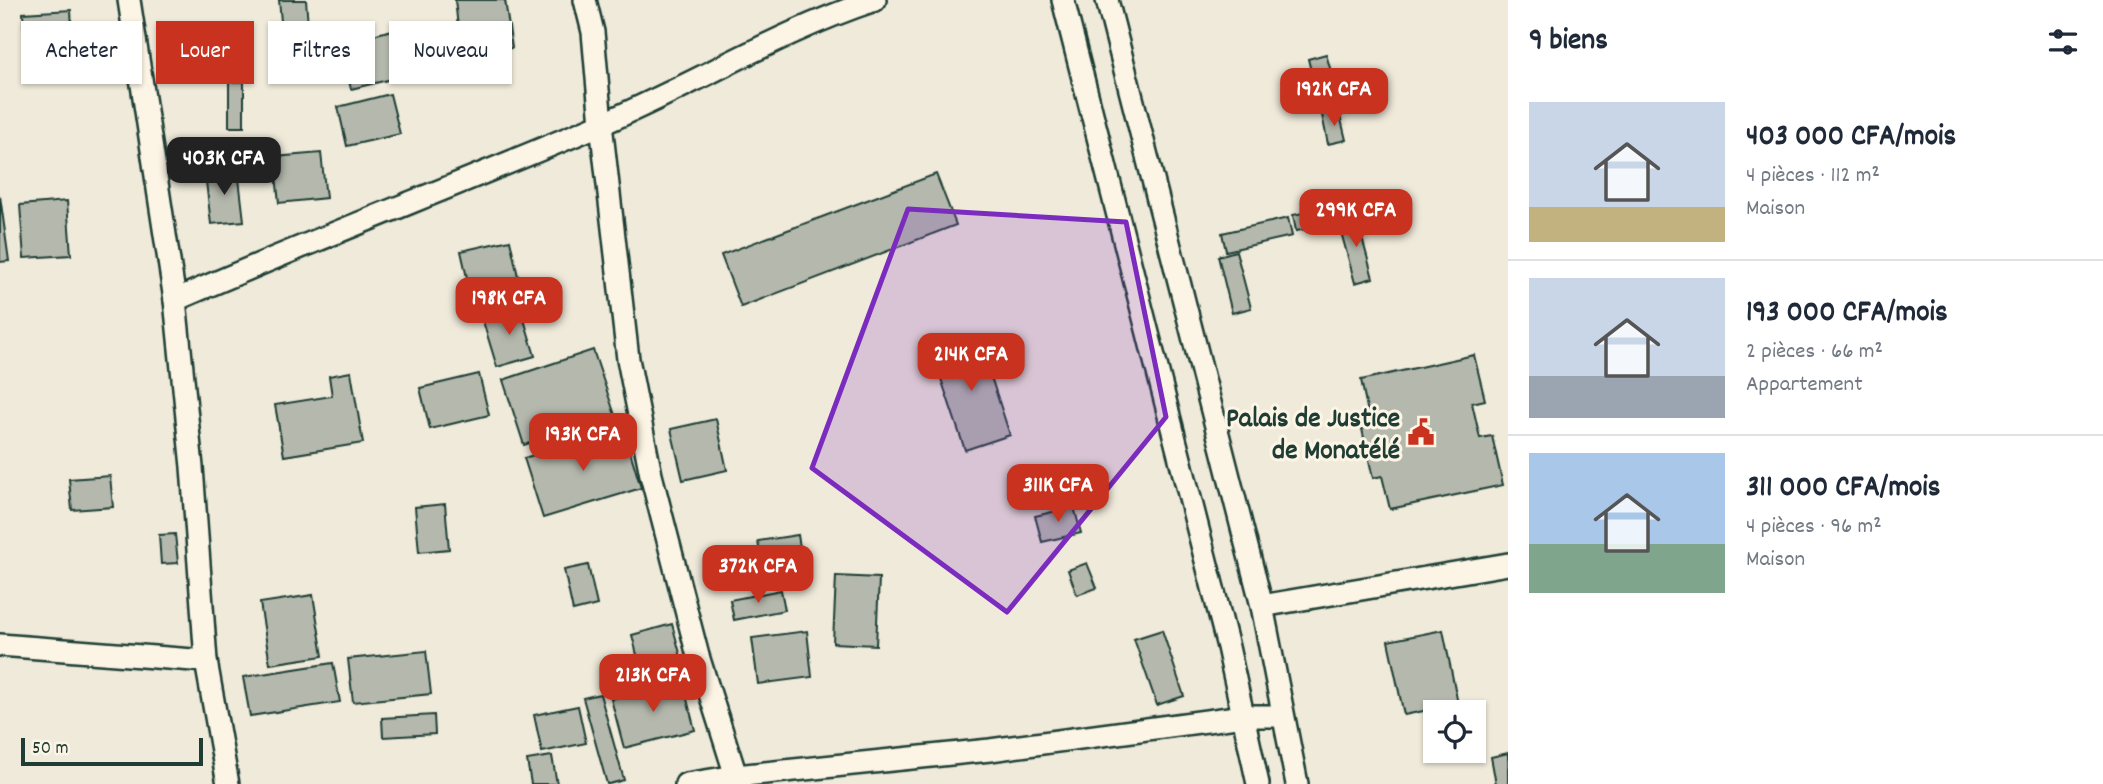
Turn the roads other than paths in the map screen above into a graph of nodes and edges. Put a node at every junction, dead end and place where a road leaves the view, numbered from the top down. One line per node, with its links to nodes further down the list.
1 (129, 0): 7 (street)
2 (585, 0): 6 (street)
3 (875, 0): 6 (street)
4 (1063, 0): 12 (street)
5 (1107, 0): 9 (street)
6 (601, 124): 7 (street); 14 (street)
7 (176, 300): 11 (street)
8 (1508, 564): 9 (street)
9 (1262, 606): 13 (street)
10 (0, 645): 11 (street)
11 (206, 661): 15 (street)
12 (1244, 716): 13 (street); 14 (street); 17 (street)
13 (1283, 716): 18 (street)
14 (736, 776): 16 (street)
15 (228, 784)
16 (686, 784)
17 (1258, 784)
18 (1297, 784)

